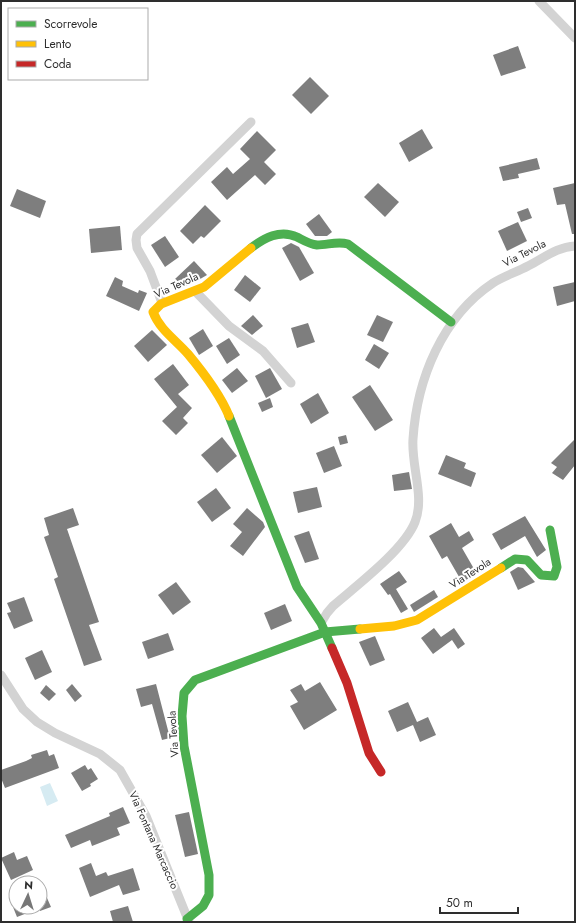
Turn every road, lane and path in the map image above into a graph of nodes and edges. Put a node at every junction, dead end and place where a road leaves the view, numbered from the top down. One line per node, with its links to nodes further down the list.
1 (539, 1): 2 (street)
2 (575, 38)
3 (251, 122): 6 (street)
4 (575, 246): 7 (street, Via Tevola)
5 (195, 292): 6 (street, Via Tevola); 7 (street, Via Tevola); 8 (street)
6 (162, 303): 10 (street, Via Tevola)
7 (451, 322): 10 (street, Via Tevola)
8 (290, 383)
9 (550, 530): 10 (street, Via Tevola)
10 (323, 628): 12 (street, Via Tevola); 13 (street, Via Tevola)
11 (1, 675): 13 (street, Via Fontana Marcaccio)
12 (381, 772)
13 (188, 920)

